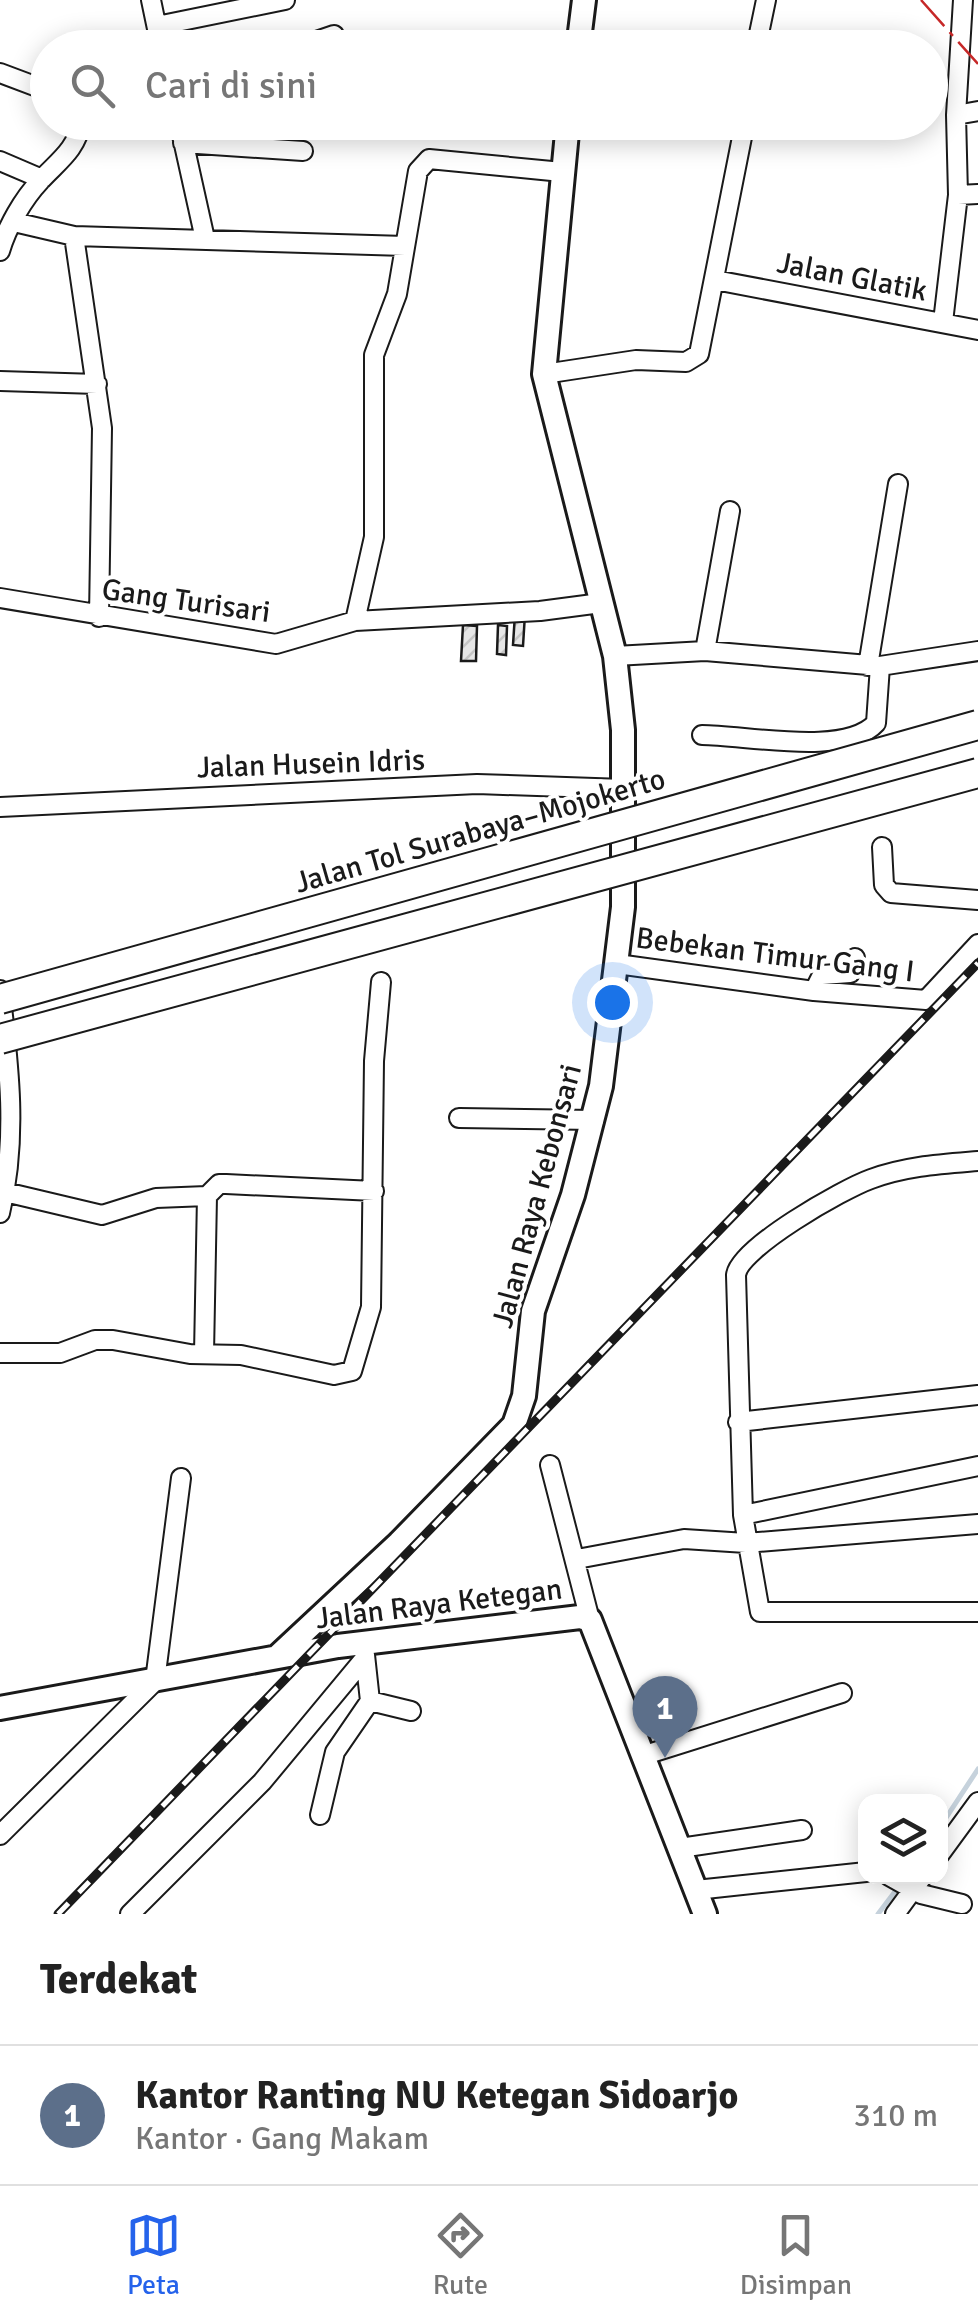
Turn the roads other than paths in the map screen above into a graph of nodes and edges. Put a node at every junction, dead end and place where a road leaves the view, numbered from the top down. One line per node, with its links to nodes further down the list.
1 (150, 0): 6 (street)
2 (284, 0): 6 (street)
3 (584, 0): 8 (main road)
4 (766, 0): 9 (street)
5 (962, 0): 13 (street)
6 (156, 26): 7 (street)
7 (157, 30)
8 (580, 30)
9 (760, 30)
10 (0, 73): 11 (street)
11 (30, 84)
12 (978, 111): 13 (street)
13 (956, 115): 24 (street)
14 (77, 140): 22 (street)
15 (183, 140): 18 (street)
16 (566, 140): 21 (main road, Jalan Raya Kebonsari)
17 (741, 140): 30 (street)
18 (184, 143): 19 (street); 27 (street)
19 (303, 152)
20 (0, 161): 22 (street)
21 (562, 172): 28 (street); 33 (main road, Jalan Raya Kebonsari)
22 (42, 179): 25 (street)
23 (978, 194): 24 (street)
24 (958, 195): 31 (street)
25 (7, 228): 26 (street); 29 (street)
26 (74, 236): 27 (street); 35 (street)
27 (204, 239): 28 (street)
28 (405, 246): 41 (street)
29 (0, 250)
30 (715, 280): 31 (street, Jalan Glatik); 33 (street)
31 (943, 322): 32 (street, Jalan Glatik)
32 (978, 330)
33 (544, 374): 39 (main road, Jalan Raya Kebonsari)
34 (0, 380): 35 (street)
35 (97, 384): 40 (street)
36 (898, 484): 45 (street)
37 (730, 511): 42 (street)
38 (0, 598): 40 (street, Gang Turisari)
39 (602, 603): 41 (street, Gang Turisari); 44 (main road, Jalan Raya Kebonsari)
40 (99, 617): 41 (street, Gang Turisari)
41 (355, 621)
42 (705, 651): 44 (street); 45 (street)
43 (978, 651): 45 (street)
44 (614, 656): 49 (main road, Jalan Raya Kebonsari)
45 (874, 666): 47 (street)
46 (978, 725): 59 (highway, Jalan Tol Surabaya–Mojokerto, bridge)
47 (702, 735)
48 (978, 773): 60 (highway, bridge)
49 (624, 789): 50 (street, Jalan Husein Idris); 55 (main road, Jalan Raya Kebonsari)
50 (0, 808)
51 (882, 847): 52 (street)
52 (978, 900)
53 (978, 944): 58 (street, Bebekan Timur Gang I)
54 (855, 958): 58 (street)
55 (617, 964): 58 (street, Bebekan Timur Gang I); 62 (main road, Jalan Raya Kebonsari)
56 (381, 982): 65 (street)
57 (0, 990): 64 (street)
58 (814, 990)
59 (0, 998)
60 (0, 1040)
61 (459, 1118): 62 (street)
62 (594, 1120): 82 (main road, Jalan Raya Kebonsari)
63 (978, 1161): 71 (street)
64 (4, 1183): 66 (street); 67 (street)
65 (374, 1191): 66 (street); 69 (street)
66 (208, 1196): 69 (street)
67 (0, 1213)
68 (0, 1353): 69 (street)
69 (204, 1354)
70 (978, 1395): 71 (street)
71 (738, 1422): 75 (street)
72 (550, 1465): 78 (street)
73 (978, 1466): 75 (street)
74 (180, 1478): 83 (street)
75 (744, 1515): 77 (street)
76 (978, 1524): 77 (street)
77 (746, 1543): 78 (street); 79 (street)
78 (578, 1558): 80 (street)
79 (978, 1612)
80 (590, 1620): 81 (main road, Jalan Raya Ketegan); 88 (main road, Jalan Raya Ketegan)
81 (366, 1651): 82 (main road, Jalan Raya Ketegan); 85 (street); 100 (street)
82 (274, 1656): 83 (main road, Jalan Raya Ketegan)
83 (155, 1681): 86 (main road, Jalan Raya Ketegan); 92 (street)
84 (842, 1693): 88 (street)
85 (370, 1701): 87 (street); 90 (street)
86 (0, 1708)
87 (411, 1711)
88 (645, 1755): 94 (main road, Jalan Raya Ketegan)
89 (978, 1802): 93 (street)
90 (320, 1816)
91 (802, 1830): 94 (street)
92 (0, 1835)
93 (948, 1843)
94 (680, 1848): 98 (main road, Jalan Raya Ketegan)
95 (858, 1873): 98 (street)
96 (903, 1884): 102 (street)
97 (912, 1884): 99 (street)
98 (696, 1890): 101 (main road, Jalan Raya Ketegan)
99 (962, 1904)
100 (130, 1914)
101 (705, 1914)
102 (895, 1914)

